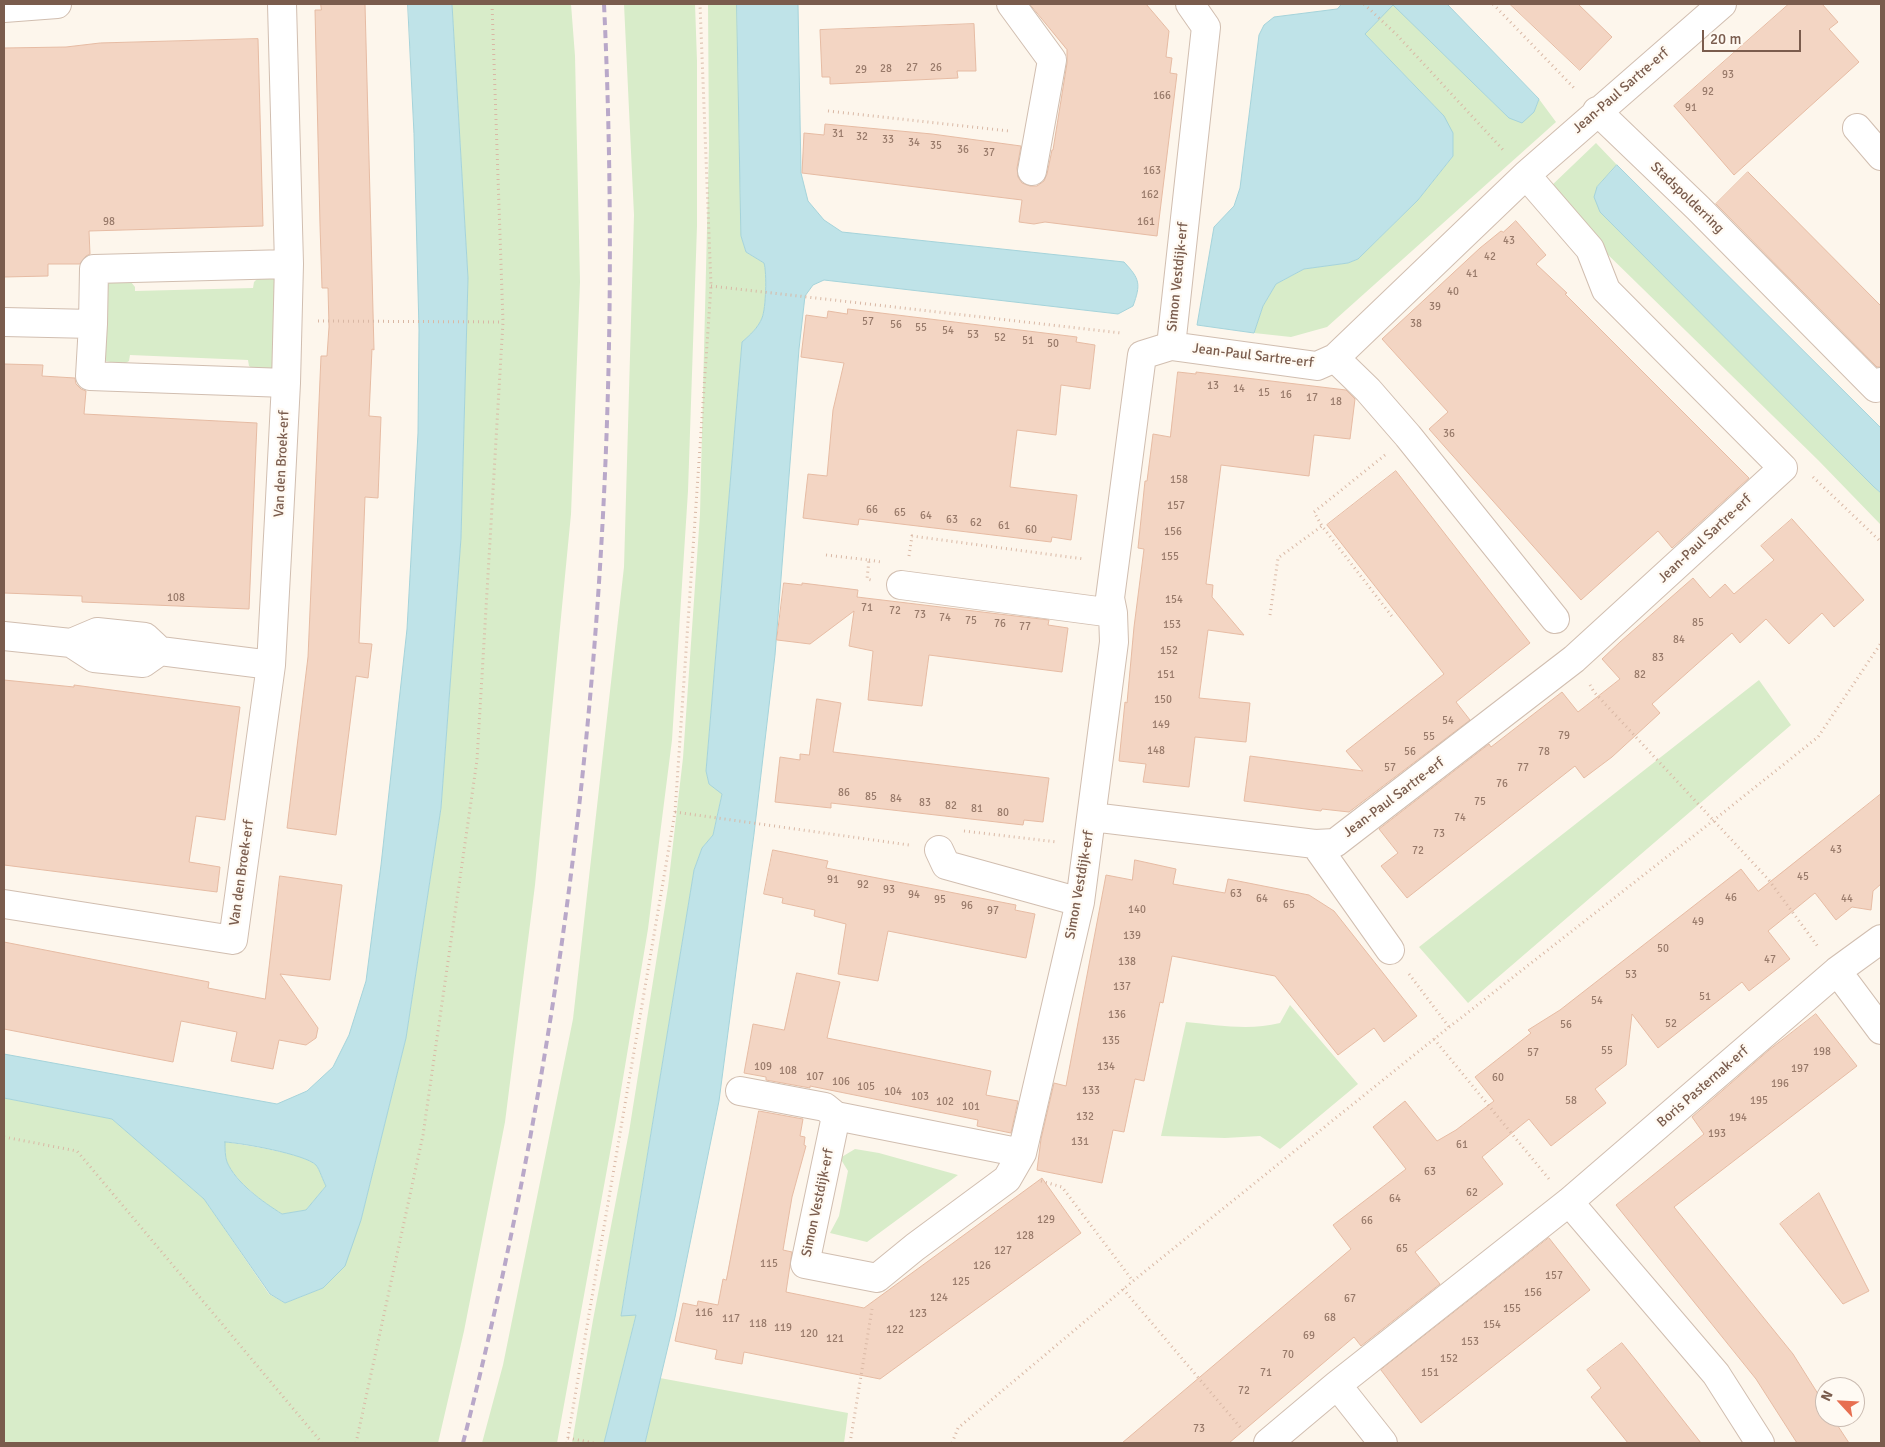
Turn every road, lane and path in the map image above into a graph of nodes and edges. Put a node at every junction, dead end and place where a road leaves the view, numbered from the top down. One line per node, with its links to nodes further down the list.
1 (57, 4): 10 (street)
2 (282, 4): 18 (street, Van den Broek-erf)
3 (492, 4): 22 (path)
4 (700, 4): 19 (path)
5 (1010, 4): 14 (street)
6 (1190, 4): 24 (street, Simon Vestdijk-erf)
7 (1364, 4): 17 (path)
8 (1493, 4): 12 (path)
9 (1718, 5): 12 (street, Jean-Paul Sartre-erf)
10 (4, 8)
11 (828, 111): 14 (path)
12 (1597, 112): 17 (street, Jean-Paul Sartre-erf); 27 (street, Stadspolderring)
13 (1857, 128): 15 (street)
14 (1039, 135): 16 (street)
15 (1881, 156)
16 (1032, 171)
17 (1526, 174): 26 (street, Jean-Paul Sartre-erf); 30 (street)
18 (290, 264): 20 (street, Van den Broek-erf); 23 (street)
19 (711, 286): 25 (path); 45 (path)
20 (288, 321): 22 (path); 28 (street, Van den Broek-erf)
21 (4, 322): 23 (street)
22 (503, 322): 71 (path)
23 (92, 324): 28 (street)
24 (1170, 346): 25 (street, Simon Vestdijk-erf); 26 (street, Jean-Paul Sartre-erf)
25 (1142, 355): 35 (street, Simon Vestdijk-erf)
26 (1335, 358): 29 (street, Jean-Paul Sartre-erf)
27 (1881, 382)
28 (286, 383): 44 (street, Van den Broek-erf)
29 (1408, 436): 31 (path); 40 (street, Jean-Paul Sartre-erf)
30 (1783, 468): 32 (path); 43 (street, Jean-Paul Sartre-erf)
31 (1322, 526): 38 (path); 39 (path)
32 (1881, 542)
33 (826, 555): 34 (path)
34 (869, 560): 36 (path); 36 (path)
35 (1115, 563): 36 (path); 37 (street, Simon Vestdijk-erf)
36 (899, 571): 37 (street)
37 (1113, 613): 46 (street, Simon Vestdijk-erf)
38 (1270, 615)
39 (1394, 619)
40 (1555, 619)
41 (4, 636): 44 (street)
42 (1881, 643): 47 (path)
43 (1574, 659): 47 (path); 48 (street, Jean-Paul Sartre-erf)
44 (271, 665): 52 (street, Van den Broek-erf)
45 (675, 812): 50 (path); 69 (path)
46 (1092, 817): 48 (street, Jean-Paul Sartre-erf); 49 (street, Simon Vestdijk-erf)
47 (1714, 820): 55 (path); 56 (path)
48 (1315, 844): 54 (street)
49 (1088, 845): 50 (path); 51 (street, Simon Vestdijk-erf)
50 (939, 850): 51 (street)
51 (1080, 902): 62 (street, Simon Vestdijk-erf)
52 (4, 904)
53 (1881, 939): 55 (street, Boris Pasternak-erf)
54 (1390, 950): 56 (path)
55 (1837, 971): 57 (street); 63 (street, Boris Pasternak-erf)
56 (1449, 1027): 58 (path)
57 (1881, 1030)
58 (1434, 1039): 63 (path); 65 (path)
59 (740, 1091): 60 (street)
60 (836, 1116): 62 (street); 64 (street, Simon Vestdijk-erf)
61 (4, 1137): 70 (path)
62 (1022, 1153): 64 (street, Simon Vestdijk-erf); 65 (path)
63 (1569, 1202): 67 (street, Boris Pasternak-erf); 78 (street)
64 (877, 1278): 74 (path)
65 (1133, 1281): 66 (path)
66 (1123, 1289): 68 (path); 75 (path)
67 (1337, 1384): 76 (street, Boris Pasternak-erf); 77 (street)
68 (1241, 1429)
69 (568, 1438): 72 (path); 73 (path)
70 (322, 1443)
71 (356, 1443)
72 (567, 1443)
73 (594, 1443)
74 (850, 1443)
75 (952, 1443)
76 (1268, 1443)
77 (1383, 1443)
78 (1760, 1443)

